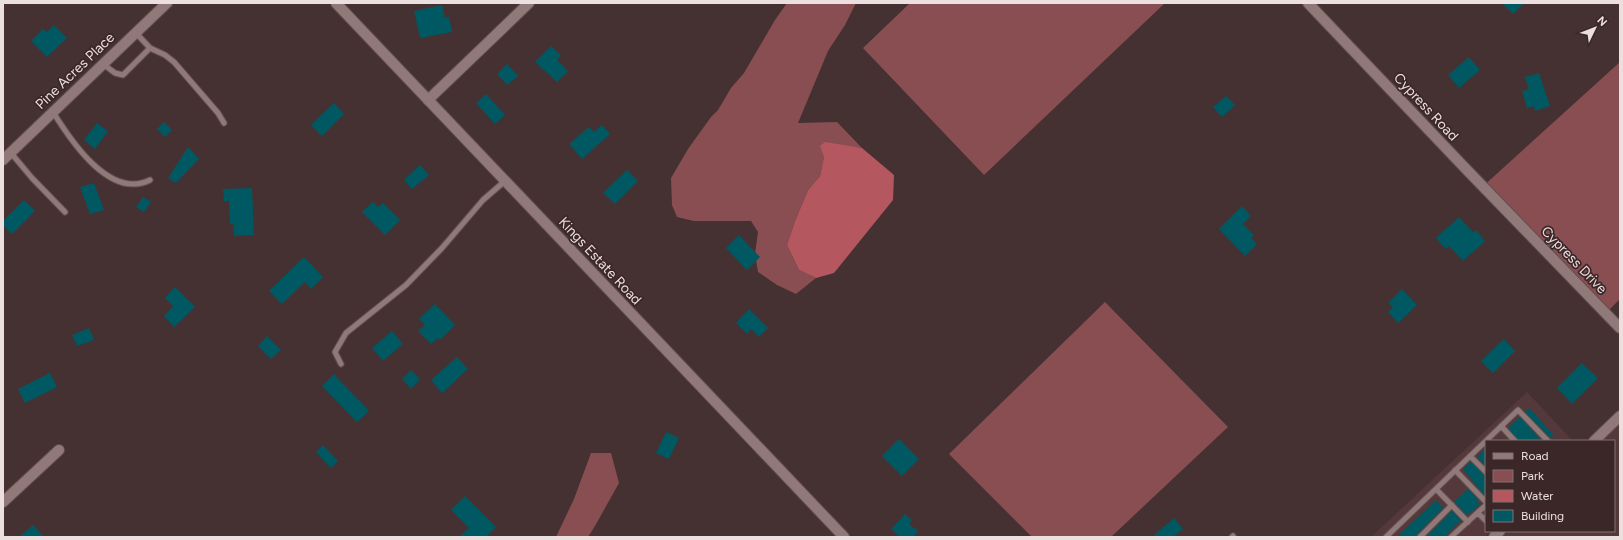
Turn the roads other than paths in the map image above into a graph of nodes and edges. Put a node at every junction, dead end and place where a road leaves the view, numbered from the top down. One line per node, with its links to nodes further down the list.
1 (167, 3): 5 (street, Pine Acres Place)
2 (336, 3): 8 (street, Kings Estate Road)
3 (529, 3): 8 (street)
4 (1308, 3): 16 (street, Cypress Road)
5 (136, 33): 6 (lane); 7 (street, Pine Acres Place)
6 (150, 48): 7 (lane); 10 (lane)
7 (103, 64): 9 (street, Pine Acres Place)
8 (428, 100): 14 (street, Kings Estate Road)
9 (53, 112): 11 (street, Pine Acres Place); 13 (lane)
10 (224, 123)
11 (11, 153): 12 (street, Pine Acres Place); 15 (lane)
12 (3, 160)
13 (150, 180)
14 (505, 181): 18 (lane); 38 (street, Kings Estate Road)
15 (64, 212)
16 (1524, 229): 17 (street, Cypress Drive)
17 (1620, 328)
18 (341, 364)
19 (1620, 416): 24 (street)
20 (1501, 426): 21 (lane); 22 (lane); 23 (lane)
21 (1487, 440)
22 (1514, 440)
23 (1547, 440)
24 (1595, 440)
25 (1485, 442): 27 (lane)
26 (59, 450): 31 (street)
27 (1470, 456): 28 (lane); 29 (lane)
28 (1455, 470): 30 (lane); 32 (lane)
29 (1485, 471)
30 (1436, 489): 33 (lane); 39 (lane)
31 (3, 502)
32 (1485, 503)
33 (1452, 505): 37 (lane); 40 (lane)
34 (1485, 505): 35 (lane)
35 (1478, 513): 36 (lane); 37 (lane)
36 (1485, 520)
37 (1468, 522): 41 (lane)
38 (844, 537)
39 (1386, 537)
40 (1420, 537)
41 (1451, 537)

